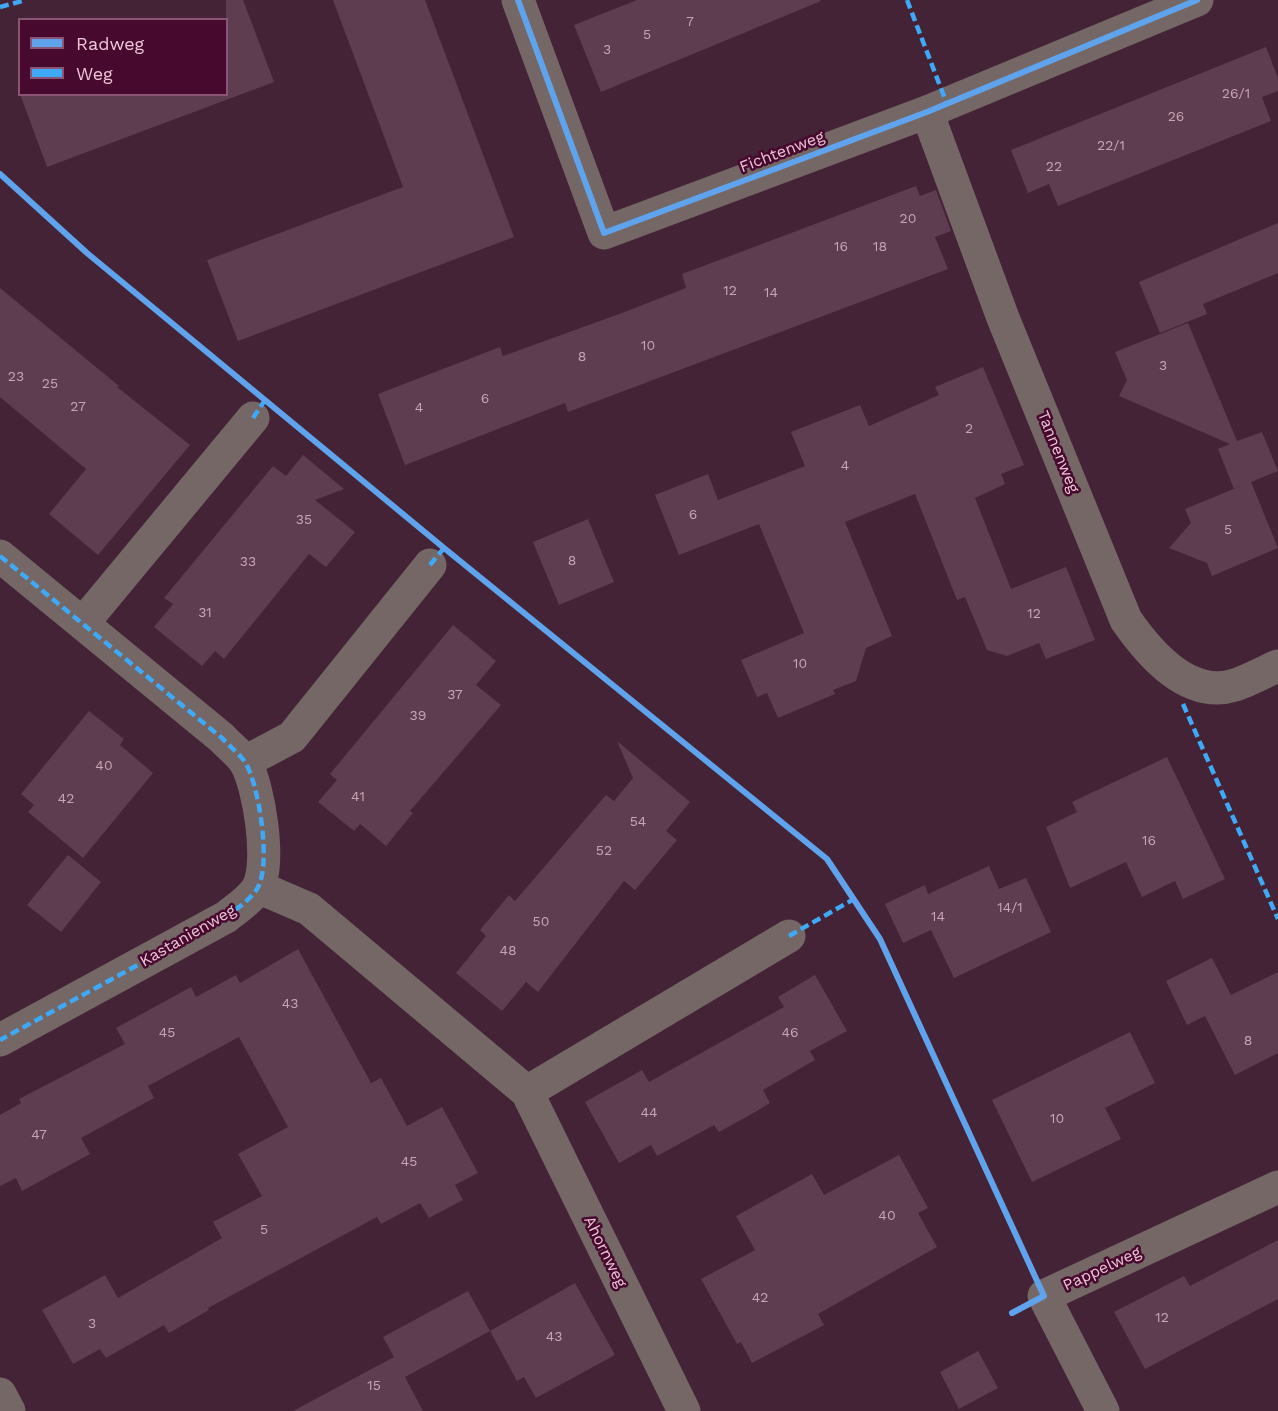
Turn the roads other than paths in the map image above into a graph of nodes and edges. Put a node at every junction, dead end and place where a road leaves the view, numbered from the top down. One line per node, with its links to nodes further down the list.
1 (518, 0): 3 (street, Fichtenweg)
2 (1197, 0): 3 (street, Fichtenweg)
3 (927, 112): 8 (street, Tannenweg)
4 (253, 418): 7 (street)
5 (0, 556): 7 (street)
6 (430, 565): 9 (street)
7 (84, 622): 9 (street)
8 (1278, 666)
9 (245, 762): 10 (street)
10 (258, 887): 12 (street, Kastanienweg); 13 (street, Ahornweg)
11 (789, 936): 13 (street)
12 (0, 1040)
13 (527, 1092): 17 (street, Ahornweg)
14 (1278, 1187): 18 (street, Pappelweg)
15 (0, 1394): 16 (street)
16 (9, 1411)
17 (684, 1411)
18 (1103, 1411)

